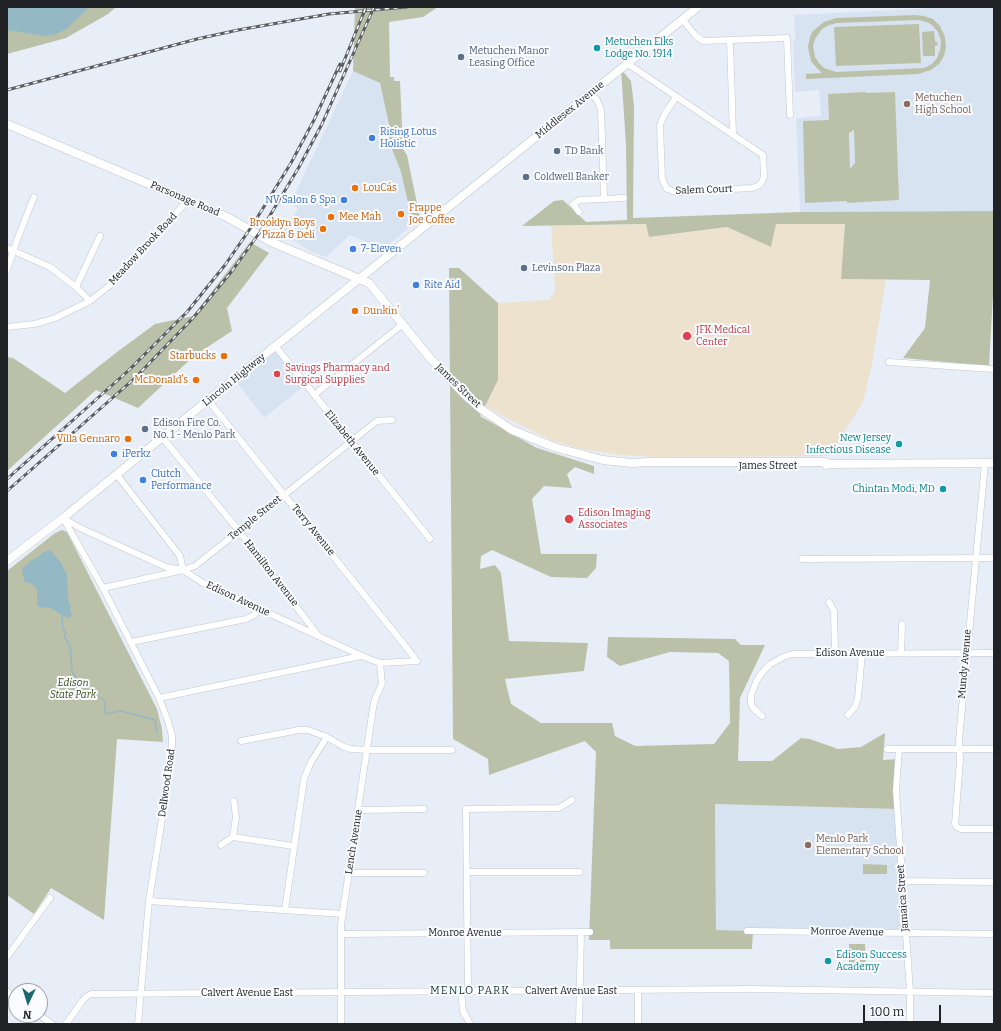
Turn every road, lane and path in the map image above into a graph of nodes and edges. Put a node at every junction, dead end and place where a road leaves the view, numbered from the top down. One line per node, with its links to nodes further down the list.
1 (698, 7): 2 (street, Middlesex Avenue)
2 (683, 20): 3 (street); 4 (street, Middlesex Avenue)
3 (730, 41): 7 (street); 9 (street)
4 (628, 64): 5 (street, Middlesex Avenue); 6 (street)
5 (589, 95): 12 (street); 15 (street, Middlesex Avenue)
6 (676, 97): 9 (street); 9 (street, Salem Court)
7 (790, 115)
8 (7, 124): 13 (street, Parsonage Road)
9 (733, 134)
10 (34, 197): 17 (street)
11 (624, 198): 12 (street)
12 (604, 199): 14 (street)
13 (188, 200): 19 (street, Parsonage Road); 21 (street, Meadow Brook Road)
14 (579, 212)
15 (442, 213): 19 (street, Lincoln Highway)
16 (100, 236): 20 (street)
17 (10, 250): 18 (street); 20 (street)
18 (7, 270)
19 (360, 278): 22 (street, James Street); 24 (street, Lincoln Highway)
20 (76, 287): 21 (street)
21 (90, 301): 23 (street, Meadow Brook Road)
22 (403, 324): 27 (street); 32 (street, James Street)
23 (7, 327)
24 (276, 347): 27 (street, Elizabeth Avenue); 28 (street, Lincoln Highway)
25 (889, 362): 26 (street)
26 (994, 369)
27 (314, 395): 31 (street, Elizabeth Avenue)
28 (208, 400): 30 (street, Lincoln Highway); 35 (street, Terry Avenue)
29 (392, 420): 31 (street, Temple Street)
30 (162, 438): 34 (street, Lincoln Highway); 37 (street, Hamilton Avenue)
31 (351, 441): 35 (street, Temple Street); 38 (street, Elizabeth Avenue)
32 (985, 463): 33 (street, James Street); 39 (street, Mundy Avenue)
33 (994, 463)
34 (117, 475): 36 (street, Lincoln Highway); 43 (street)
35 (284, 495): 37 (street, Temple Street); 56 (street, Terry Avenue)
36 (63, 518): 42 (street, Lincoln Highway); 43 (street, Edison Avenue); 44 (street, Dellwood Road)
37 (239, 531): 43 (street, Temple Street); 48 (street, Hamilton Avenue)
38 (430, 539)
39 (976, 558): 40 (street); 41 (street); 53 (street, Mundy Avenue)
40 (994, 558)
41 (802, 559)
42 (7, 560)
43 (184, 570): 44 (street, Temple Street); 46 (street, Edison Avenue)
44 (103, 588): 49 (street, Dellwood Road)
45 (829, 602): 50 (street)
46 (259, 609): 48 (street, Edison Avenue); 49 (street)
47 (902, 624): 52 (street)
48 (318, 635): 55 (street, Edison Avenue)
49 (131, 642): 58 (street, Dellwood Road)
50 (835, 653): 51 (street, Edison Avenue); 60 (street, Edison Avenue)
51 (862, 653): 52 (street, Edison Avenue); 59 (street)
52 (901, 653): 53 (street, Edison Avenue)
53 (966, 653): 54 (street, Edison Avenue); 65 (street, Mundy Avenue)
54 (994, 653)
55 (362, 656): 57 (street, Edison Avenue); 58 (street)
56 (416, 661): 57 (street, Edison Avenue)
57 (380, 663): 67 (street, Lench Avenue)
58 (159, 698): 84 (street, Dellwood Road)
59 (848, 715)
60 (762, 716)
61 (327, 737): 62 (street); 67 (street); 76 (street)
62 (241, 741)
63 (887, 749): 64 (street)
64 (899, 749): 65 (street); 81 (street, Jamaica Street)
65 (959, 749): 66 (street); 73 (street, Mundy Avenue)
66 (994, 749)
67 (367, 750): 68 (street); 72 (street, Lench Avenue)
68 (452, 750)
69 (572, 800): 77 (street)
70 (234, 802): 74 (street)
71 (424, 809): 72 (street)
72 (359, 810): 79 (street, Lench Avenue)
73 (994, 829)
74 (233, 837): 75 (street); 76 (street)
75 (221, 844)
76 (293, 846): 85 (street)
77 (468, 872): 78 (street); 90 (street)
78 (580, 872)
79 (349, 873): 80 (street); 86 (street, Lench Avenue)
80 (424, 873)
81 (902, 881): 82 (street); 91 (street, Jamaica Street)
82 (994, 882)
83 (50, 898): 94 (street)
84 (149, 901): 85 (street); 101 (street, Dellwood Road)
85 (285, 910): 86 (street)
86 (343, 914): 92 (street, Lench Avenue)
87 (747, 931): 91 (street, Monroe Avenue)
88 (581, 932): 89 (street, Monroe Avenue); 90 (street, Monroe Avenue); 95 (street)
89 (590, 932)
90 (468, 933): 92 (street, Monroe Avenue); 98 (street)
91 (906, 933): 93 (street, Monroe Avenue); 97 (street, Jamaica Street)
92 (341, 934): 100 (street, Lench Avenue)
93 (994, 934)
94 (7, 957)
95 (580, 991): 96 (street, Calvert Avenue East); 98 (street, Calvert Avenue East); 106 (street)
96 (638, 991): 97 (street, Calvert Avenue East); 107 (street)
97 (910, 991): 99 (street, Calvert Avenue East); 108 (street, Jamaica Street)
98 (465, 992): 100 (street, Calvert Avenue East); 105 (street)
99 (994, 992)
100 (341, 993): 101 (street, Calvert Avenue East); 104 (street, Lench Avenue)
101 (140, 994): 102 (street, Calvert Avenue East); 103 (street, Dellwood Road)
102 (66, 1024)
103 (138, 1024)
104 (342, 1024)
105 (470, 1024)
106 (579, 1024)
107 (638, 1024)
108 (910, 1024)

